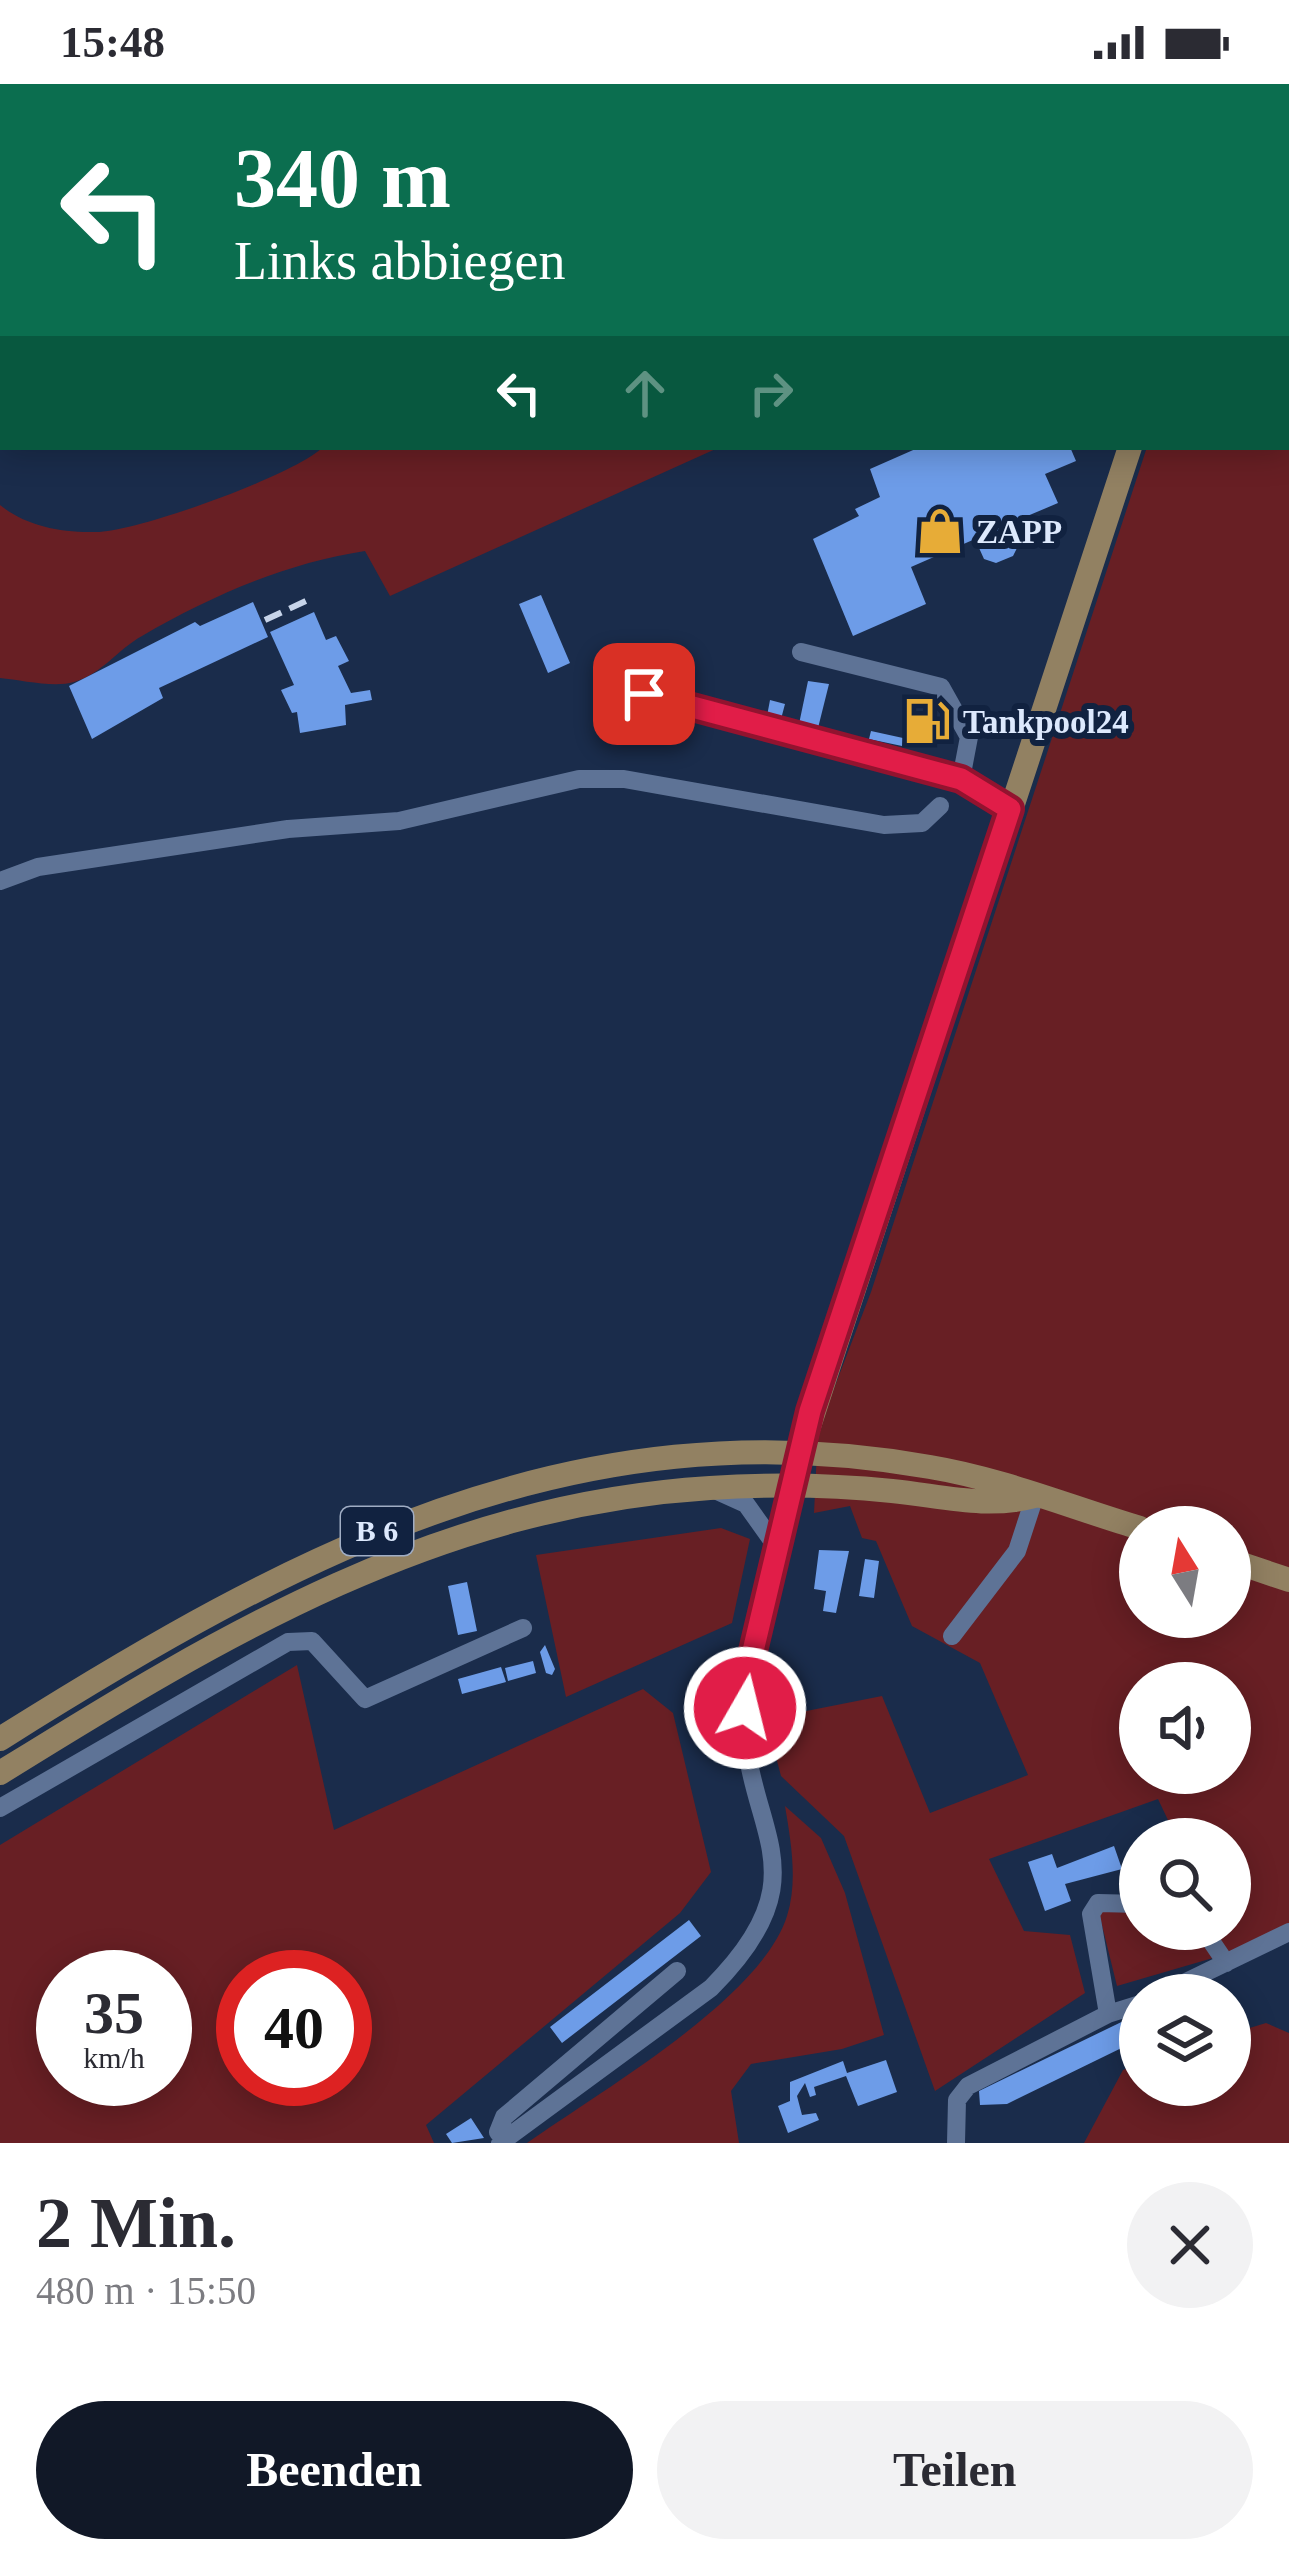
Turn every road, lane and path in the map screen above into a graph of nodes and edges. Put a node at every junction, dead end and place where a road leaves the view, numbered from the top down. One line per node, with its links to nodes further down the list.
1 (1129, 450): 6 (main road)
2 (801, 652): 4 (street)
3 (613, 677): 4 (street)
4 (961, 779): 6 (street)
5 (940, 806): 7 (street)
6 (1010, 809): 8 (main road)
7 (0, 881)
8 (798, 1456): 9 (main road); 11 (main road, B 6); 18 (main road, B 6)
9 (790, 1486): 10 (main road, B 6); 11 (main road, B 6); 13 (street)
10 (708, 1488): 13 (street); 19 (main road, B 6)
11 (1035, 1496): 12 (main road, B 6); 17 (street)
12 (1119, 1522)
13 (776, 1546): 29 (street)
14 (1251, 1567): 15 (main road)
15 (1289, 1580)
16 (523, 1628): 20 (street)
17 (952, 1636)
18 (0, 1739)
19 (0, 1773)
20 (0, 1808)
21 (1119, 1904): 28 (street)
22 (1289, 1932): 24 (street)
23 (1217, 1950): 24 (street)
24 (1226, 1963): 26 (street)
25 (676, 1971): 29 (street)
26 (1203, 1974)
27 (1119, 2011): 28 (street)
28 (1108, 2014): 30 (street)
29 (502, 2142)
30 (956, 2143)

